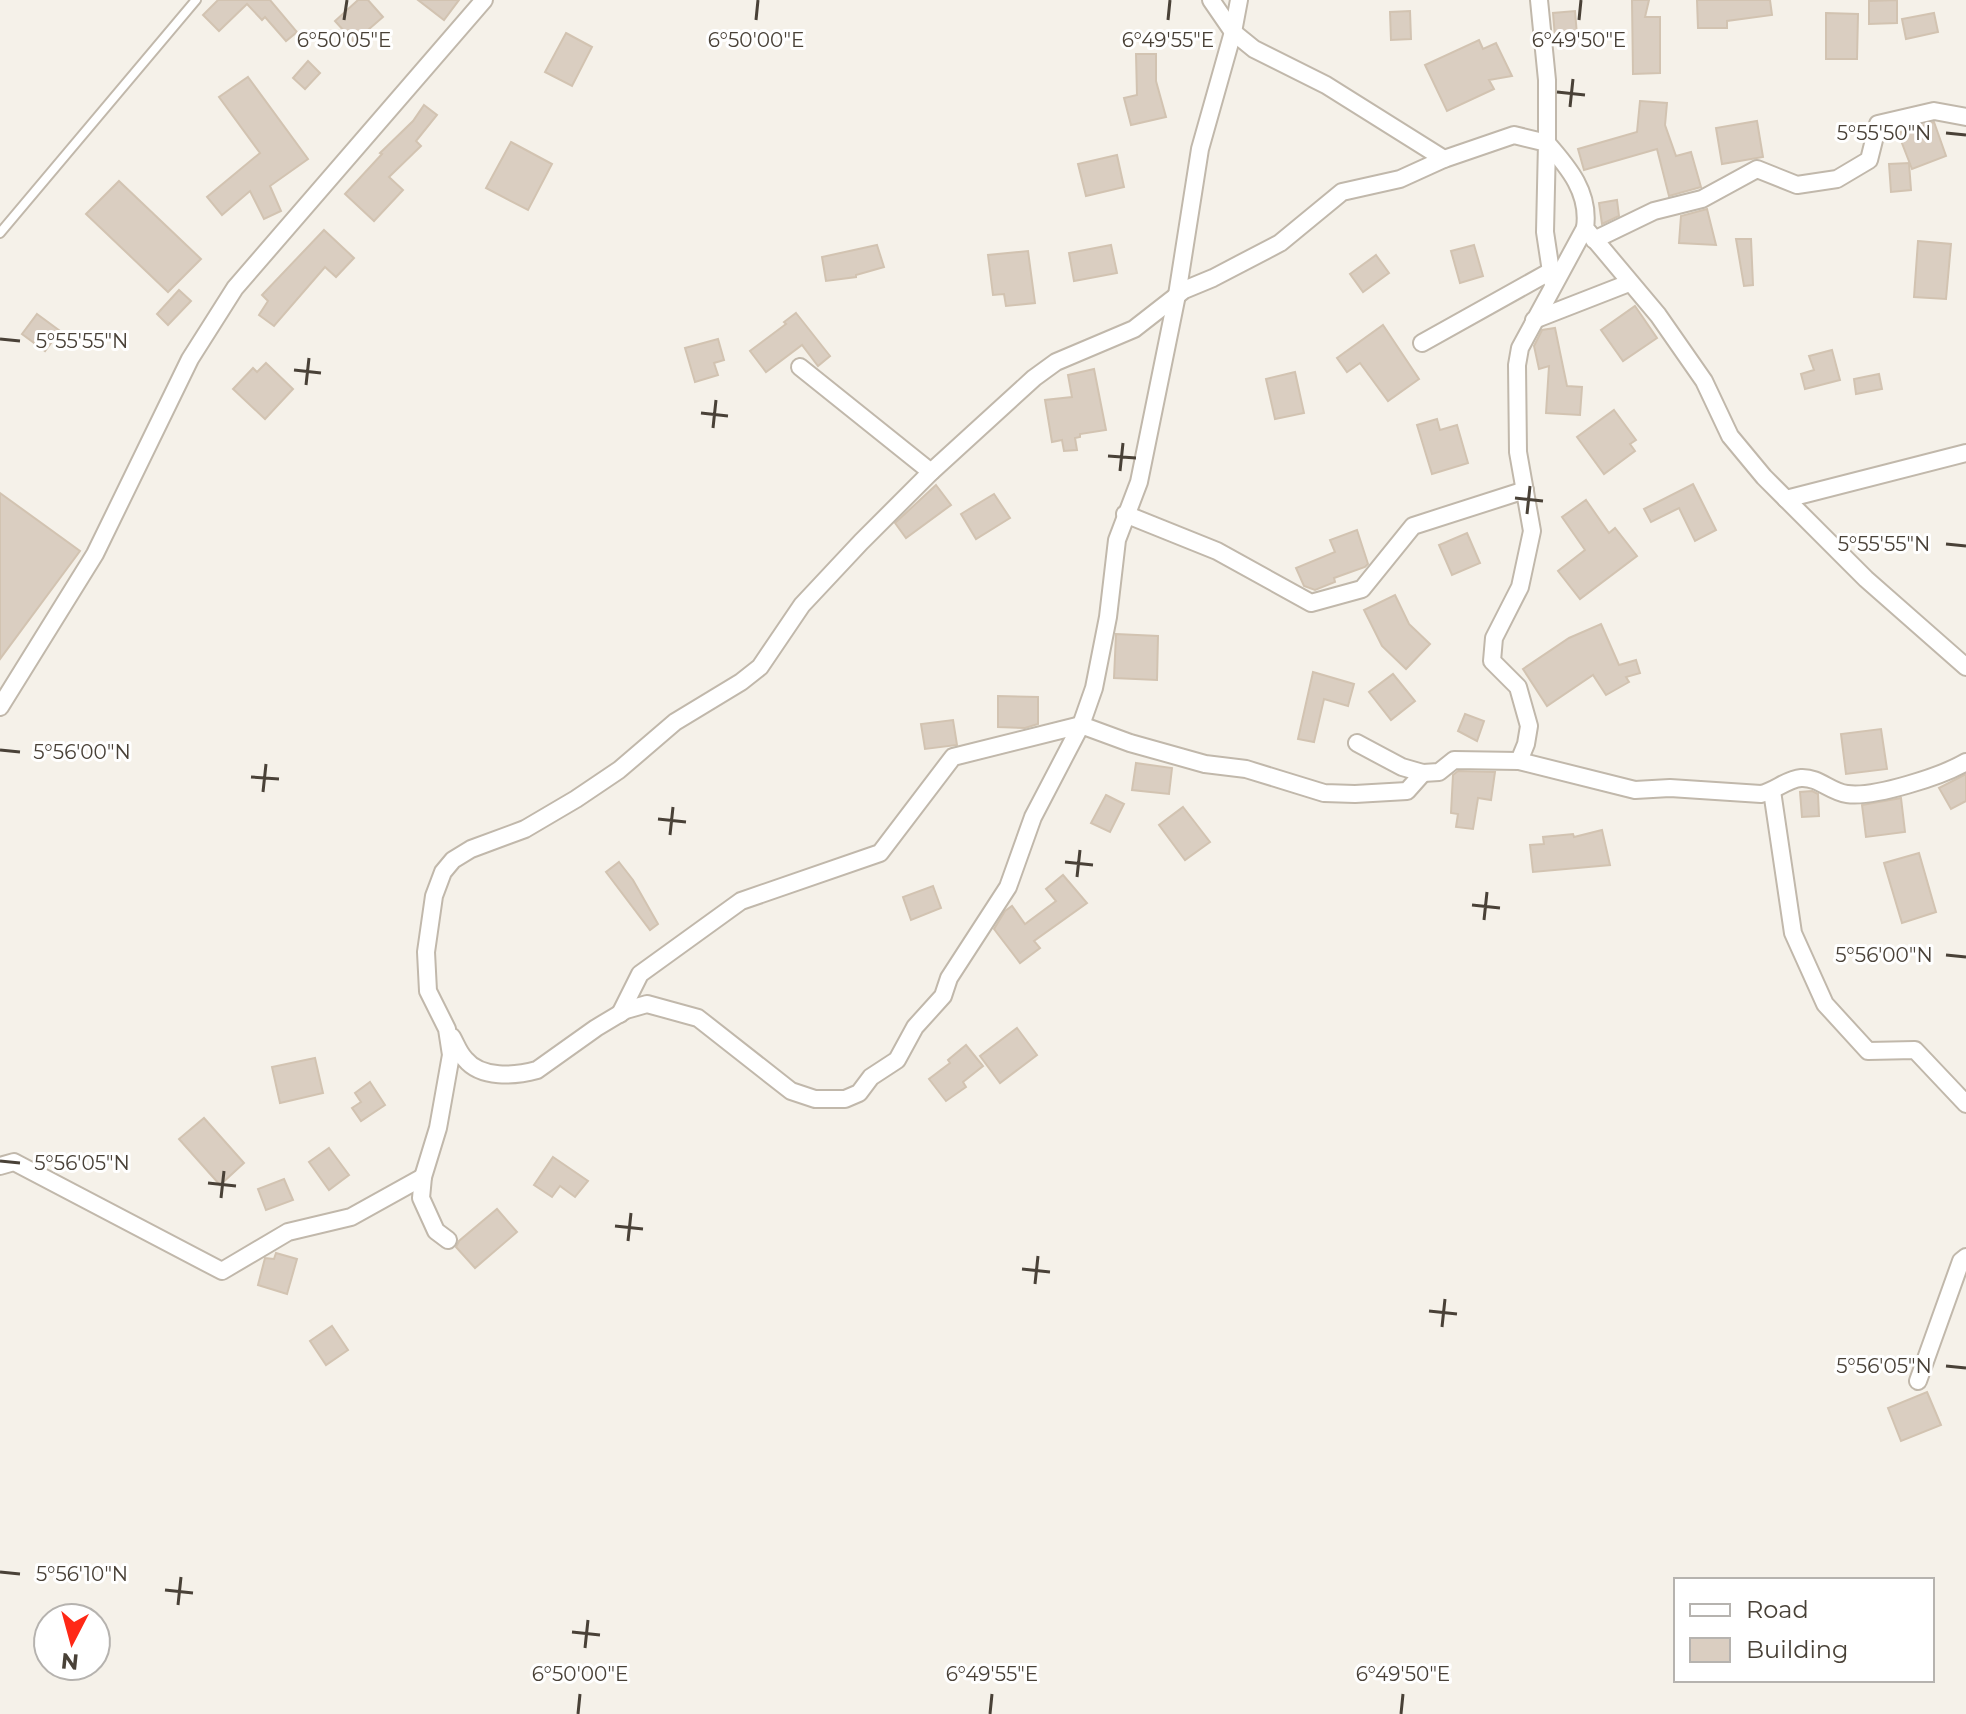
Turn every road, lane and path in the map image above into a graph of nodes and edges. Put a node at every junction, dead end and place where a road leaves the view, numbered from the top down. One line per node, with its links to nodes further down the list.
1 (484, 0): 24 (street)
2 (1211, 0): 6 (street)
3 (1239, 0): 6 (street)
4 (1539, 0): 8 (street)
5 (192, 1): 10 (lane)
6 (1233, 32): 9 (street); 14 (street)
7 (1966, 117): 11 (street)
8 (1547, 143): 9 (street); 11 (street); 12 (street)
9 (1444, 159): 14 (street)
10 (0, 233)
11 (1590, 234): 12 (street); 13 (street)
12 (1552, 278): 15 (street); 16 (street)
13 (1629, 283): 15 (street); 21 (street)
14 (1177, 295): 19 (street); 22 (street)
15 (1534, 320): 20 (street)
16 (1422, 343)
17 (800, 367): 19 (street)
18 (1966, 453): 21 (street)
19 (931, 472): 32 (street)
20 (1525, 490): 22 (street); 27 (street)
21 (1786, 499): 23 (street)
22 (1125, 514): 25 (street)
23 (1966, 667)
24 (0, 707)
25 (1081, 725): 29 (street); 31 (street); 31 (street)
26 (1357, 743): 29 (street)
27 (1519, 761): 29 (street); 30 (street)
28 (1966, 762): 30 (street)
29 (1423, 773)
30 (1772, 791): 33 (street)
31 (620, 1014): 32 (street)
32 (447, 1029): 35 (street)
33 (1966, 1104)
34 (0, 1166): 35 (street)
35 (423, 1177): 36 (street)
36 (448, 1240)
37 (1966, 1257): 38 (street)
38 (1918, 1381)

